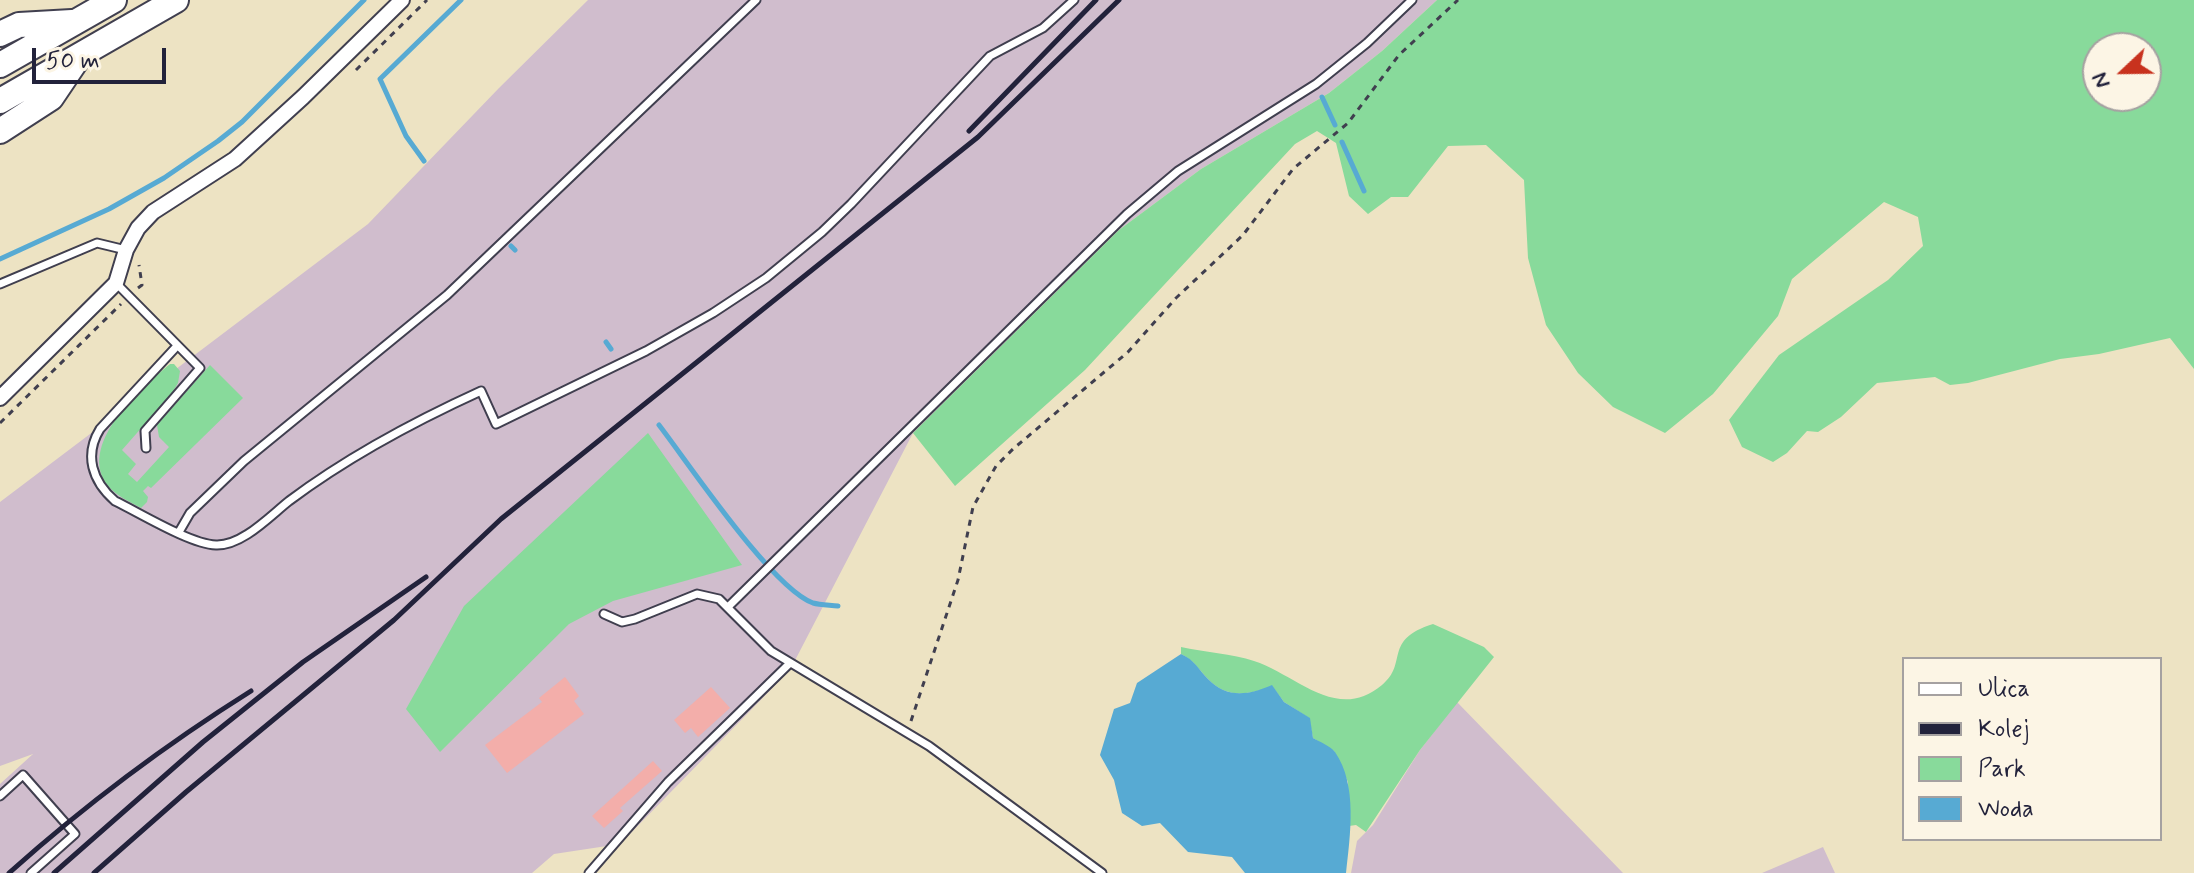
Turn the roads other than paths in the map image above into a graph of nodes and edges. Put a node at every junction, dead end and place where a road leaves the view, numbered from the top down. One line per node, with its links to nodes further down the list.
1 (114, 0): 7 (highway)
2 (176, 0): 9 (highway)
3 (402, 0): 13 (street)
4 (756, 0): 19 (lane)
5 (1074, 0): 19 (lane)
6 (1412, 0): 20 (lane)
7 (78, 21): 8 (highway); 10 (highway)
8 (0, 34)
9 (77, 59): 11 (highway); 12 (highway)
10 (0, 65)
11 (0, 101)
12 (0, 131)
13 (126, 250): 14 (street); 15 (lane)
14 (116, 283): 16 (lane); 17 (street)
15 (0, 284)
16 (177, 346): 18 (lane); 19 (lane)
17 (0, 398)
18 (146, 448)
19 (179, 532)
20 (729, 606): 21 (lane); 22 (lane)
21 (604, 614)
22 (789, 664): 25 (lane); 26 (lane)
23 (0, 796): 24 (lane)
24 (31, 873)
25 (589, 873)
26 (1102, 873)

